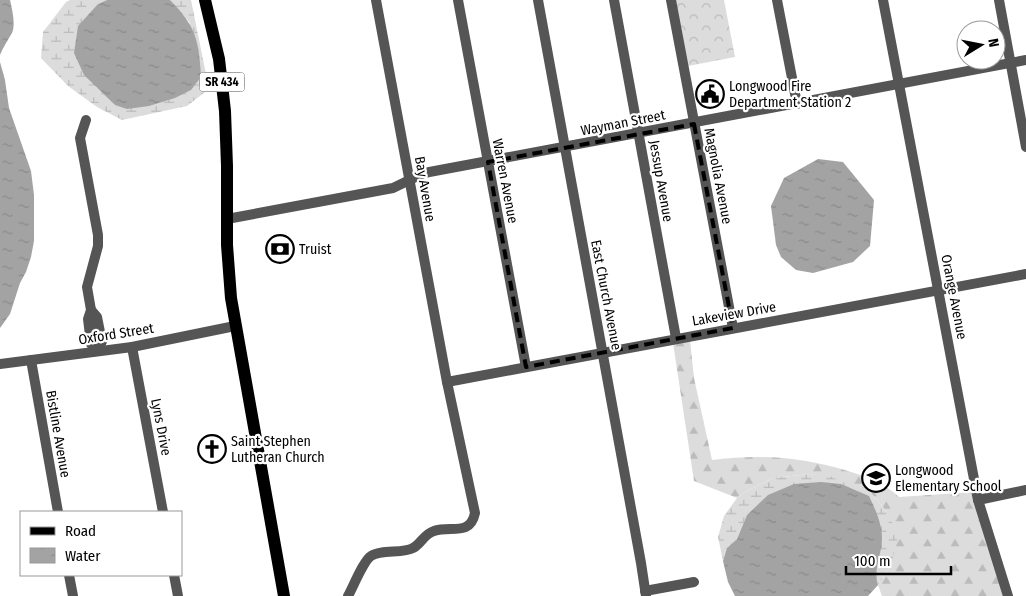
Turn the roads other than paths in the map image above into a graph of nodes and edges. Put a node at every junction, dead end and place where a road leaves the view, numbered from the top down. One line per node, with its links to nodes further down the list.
1 (206, 0): 21 (main road, SR 434)
2 (376, 0): 20 (street, Bay Avenue)
3 (458, 0): 19 (street, Warren Avenue)
4 (538, 0): 18 (street, East Church Avenue)
5 (614, 0): 16 (street, Jessup Avenue)
6 (670, 0): 15 (street, Magnolia Avenue)
7 (777, 0): 13 (street)
8 (883, 0): 12 (street, Orange Avenue)
9 (998, 0): 11 (street)
10 (1026, 60): 11 (street, Wayman Street)
11 (1010, 63): 12 (street, Wayman Street); 17 (street)
12 (899, 85): 13 (street, Wayman Street); 23 (street, Orange Avenue)
13 (797, 104): 15 (street, Wayman Street)
14 (86, 120): 28 (street)
15 (694, 124): 16 (street, Wayman Street); 25 (street, Magnolia Avenue)
16 (638, 134): 18 (street, Wayman Street); 26 (street, Jessup Avenue)
17 (1026, 147)
18 (564, 148): 19 (street, Wayman Street); 29 (street, East Church Avenue)
19 (488, 162): 20 (street, Wayman Street); 32 (street, Warren Avenue)
20 (410, 181): 21 (street, Wayman Street); 33 (street, Bay Avenue)
21 (227, 219): 24 (main road, SR 434)
22 (1026, 274): 23 (street, Lakeview Drive)
23 (938, 291): 25 (street, Lakeview Drive); 35 (street, Orange Avenue)
24 (236, 326): 27 (street, Oxford Street); 44 (main road, SR 434)
25 (733, 328): 26 (street, Lakeview Drive)
26 (676, 338): 29 (street, Lakeview Drive)
27 (132, 347): 28 (street, Oxford Street); 37 (street, Lyns Drive)
28 (98, 349): 30 (street, Oxford Street)
29 (603, 352): 32 (street, Lakeview Drive); 41 (street, East Church Avenue)
30 (31, 360): 31 (street, Oxford Street); 36 (street, Bistline Avenue)
31 (0, 364)
32 (526, 367): 33 (street, Lakeview Drive)
33 (447, 382): 45 (street, Bay Avenue)
34 (1026, 490): 35 (street)
35 (978, 500): 46 (street, Orange Avenue)
36 (58, 511)
37 (163, 511)
38 (69, 576): 42 (street)
39 (174, 576): 43 (street)
40 (694, 582): 41 (street)
41 (646, 594)
42 (73, 596)
43 (178, 596)
44 (284, 596)
45 (348, 596)
46 (1008, 596)

